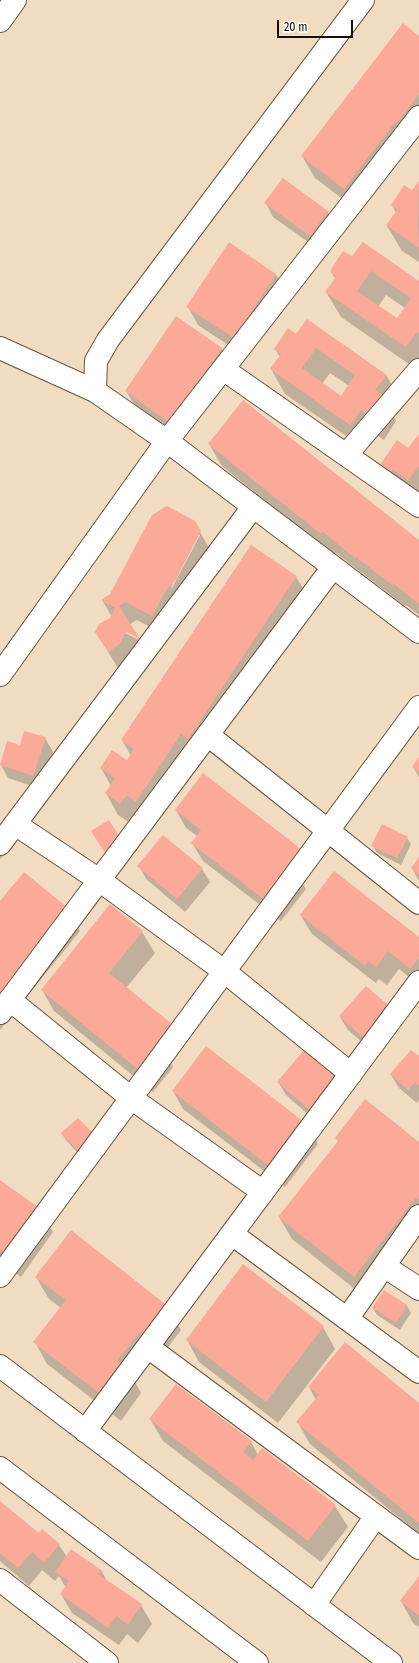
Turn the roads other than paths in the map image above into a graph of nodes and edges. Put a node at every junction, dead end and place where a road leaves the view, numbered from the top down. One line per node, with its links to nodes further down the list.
1 (15, 0): 3 (street)
2 (363, 0): 8 (street)
3 (0, 21)
4 (417, 122): 6 (street)
5 (0, 348): 8 (street)
6 (223, 369): 9 (street); 10 (street)
7 (419, 370): 10 (street)
8 (95, 391): 9 (street)
9 (167, 441): 11 (street); 15 (street)
10 (346, 455): 12 (street)
11 (253, 506): 13 (street); 18 (street)
12 (419, 506)
13 (333, 567): 14 (street); 17 (street)
14 (419, 632)
15 (0, 675)
16 (419, 706): 19 (street)
17 (208, 735): 19 (street); 21 (street)
18 (15, 824): 20 (street); 21 (street)
19 (327, 831): 22 (street); 23 (street)
20 (0, 844)
21 (99, 880): 23 (street); 25 (street)
22 (419, 903)
23 (224, 971): 26 (street); 27 (street)
24 (419, 982): 26 (street)
25 (5, 1007): 27 (street)
26 (351, 1074): 28 (street)
27 (131, 1098): 28 (street); 32 (street)
28 (263, 1192): 30 (street)
29 (419, 1216): 31 (street)
30 (232, 1234): 34 (street); 35 (street)
31 (384, 1266): 33 (street); 34 (street)
32 (0, 1276)
33 (419, 1289)
34 (347, 1319): 37 (street)
35 (148, 1347): 38 (street); 40 (street)
36 (0, 1366): 38 (street)
37 (419, 1372)
38 (85, 1431): 43 (street)
39 (0, 1468): 45 (street)
40 (376, 1516): 41 (street); 43 (street)
41 (419, 1548)
42 (0, 1580): 44 (street)
43 (314, 1605): 46 (street)
44 (107, 1663)
45 (257, 1663)
46 (391, 1663)

